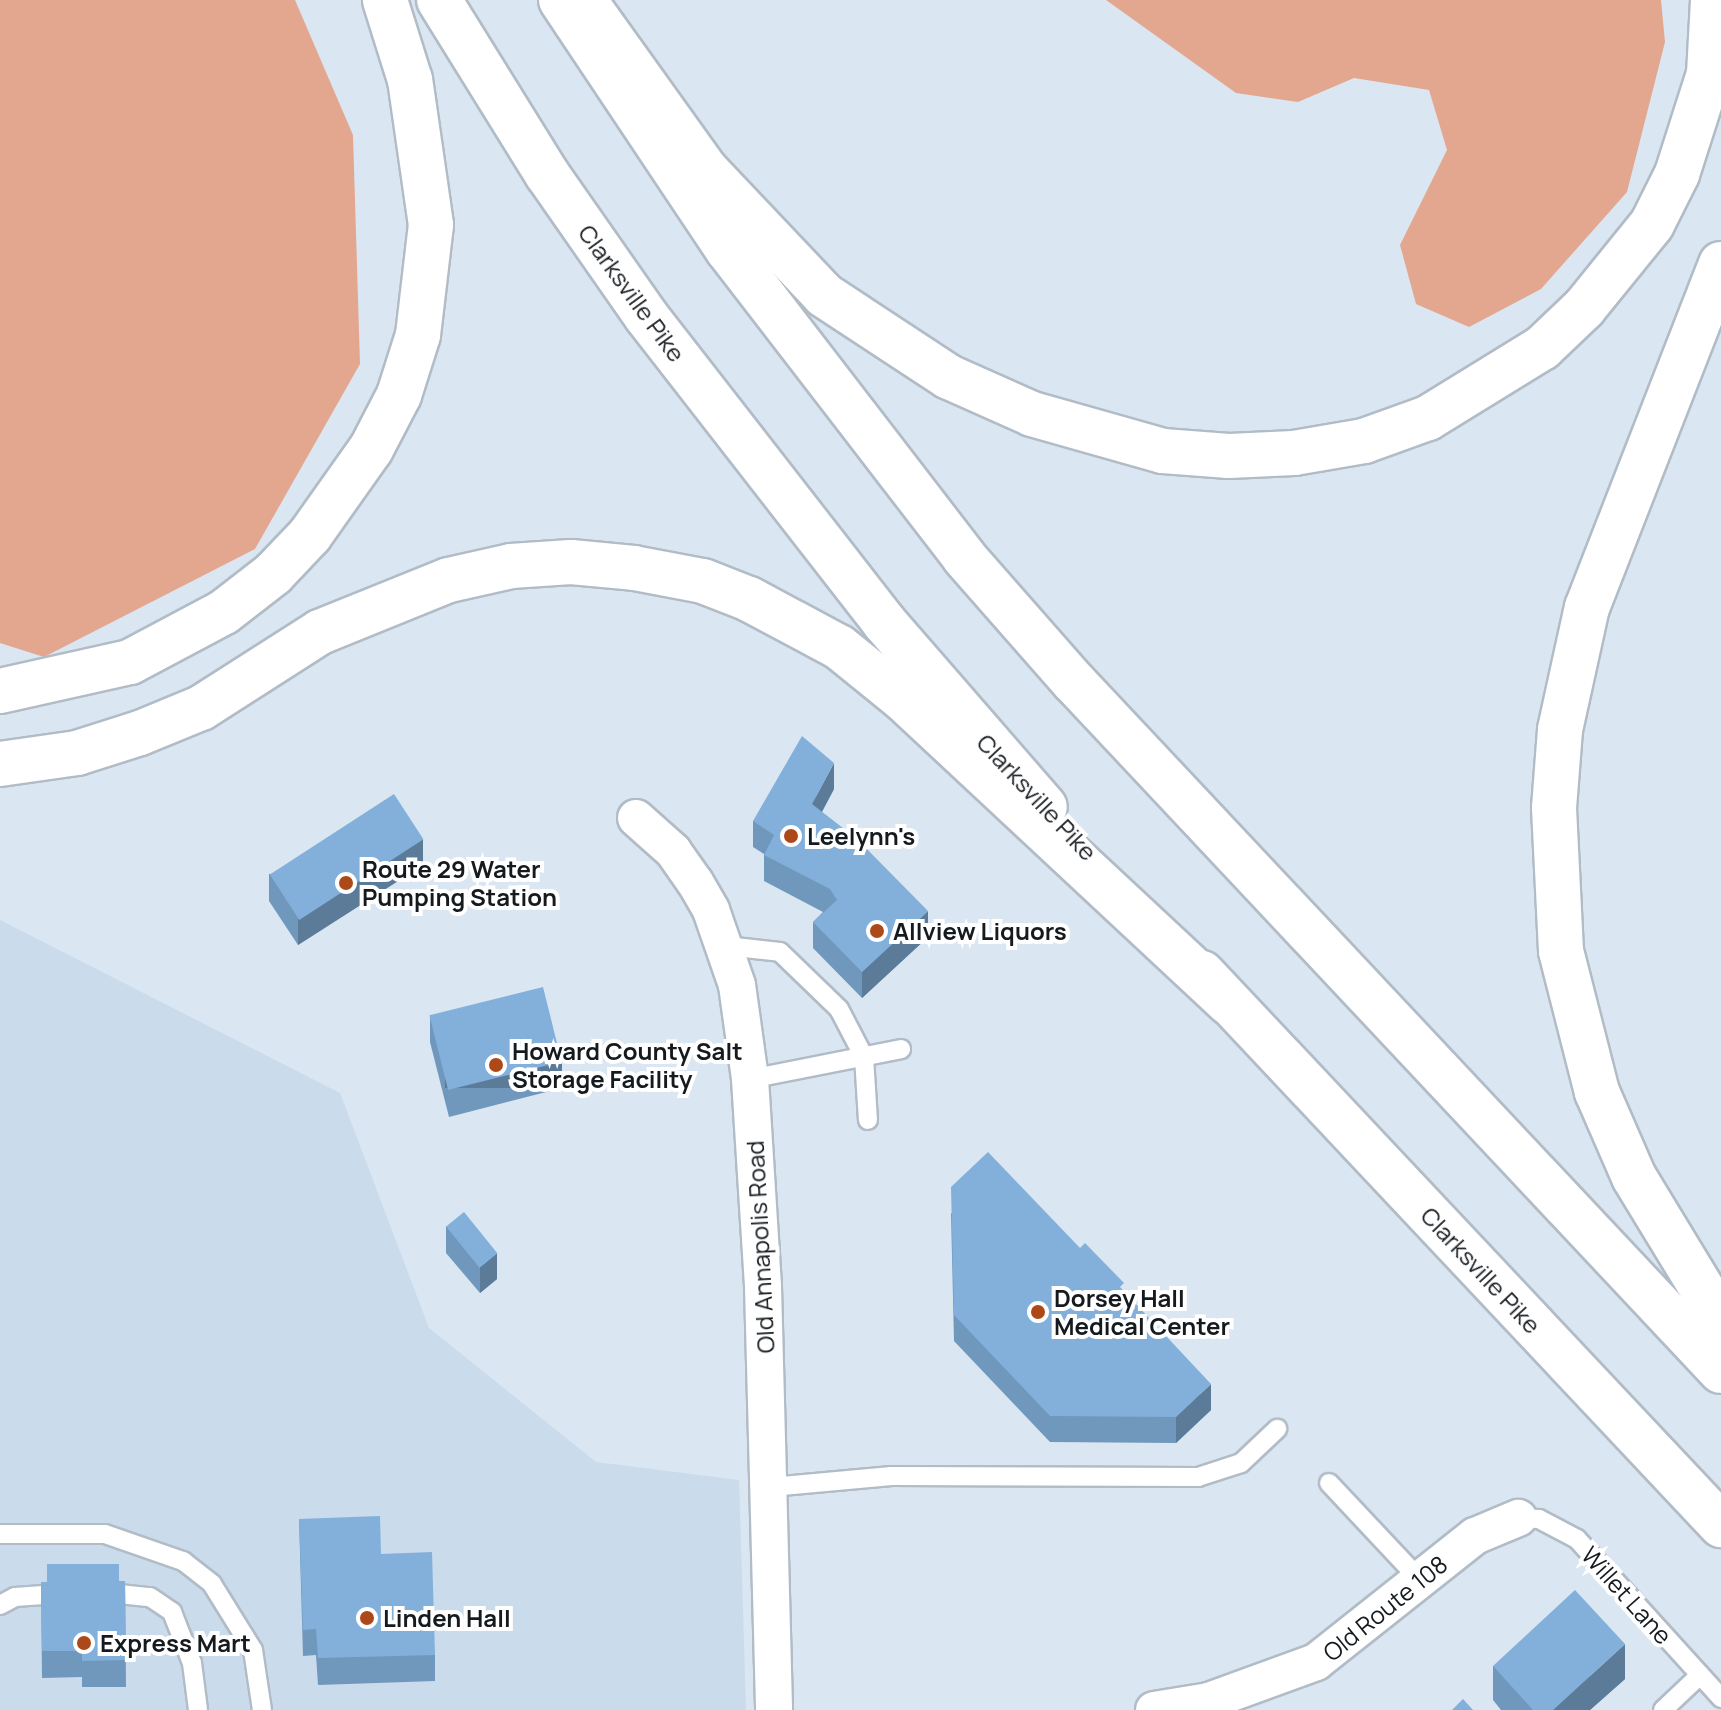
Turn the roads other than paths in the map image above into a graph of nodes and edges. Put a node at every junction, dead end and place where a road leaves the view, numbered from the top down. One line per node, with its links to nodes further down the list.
1 (385, 0): 7 (main road)
2 (439, 0): 11 (main road, Clarksville Pike)
3 (561, 0): 17 (main road)
4 (584, 0): 5 (main road)
5 (1713, 0)
6 (1721, 264): 16 (main road)
7 (0, 691)
8 (0, 764): 11 (main road)
9 (636, 818): 10 (street, Old Annapolis Road)
10 (726, 946): 13 (lane); 14 (street, Old Annapolis Road)
11 (1228, 1002): 22 (main road, Clarksville Pike)
12 (901, 1049): 13 (lane)
13 (864, 1057): 14 (lane); 15 (lane)
14 (750, 1079): 20 (street, Old Annapolis Road)
15 (868, 1120)
16 (1721, 1320)
17 (1721, 1371)
18 (1277, 1429): 20 (lane)
19 (1329, 1483): 24 (lane)
20 (771, 1487): 32 (street, Old Annapolis Road)
21 (1518, 1518): 24 (street, Old Route 108); 28 (lane, Willet Lane)
22 (1721, 1525)
23 (0, 1534): 31 (lane)
24 (1419, 1579): 33 (street, Old Route 108)
25 (119, 1594): 30 (lane)
26 (47, 1595): 27 (lane)
27 (0, 1605)
28 (1700, 1675): 29 (lane, Willet Lane); 34 (lane)
29 (1721, 1698)
30 (198, 1710)
31 (262, 1710)
32 (774, 1710)
33 (1154, 1710)
34 (1663, 1710)

